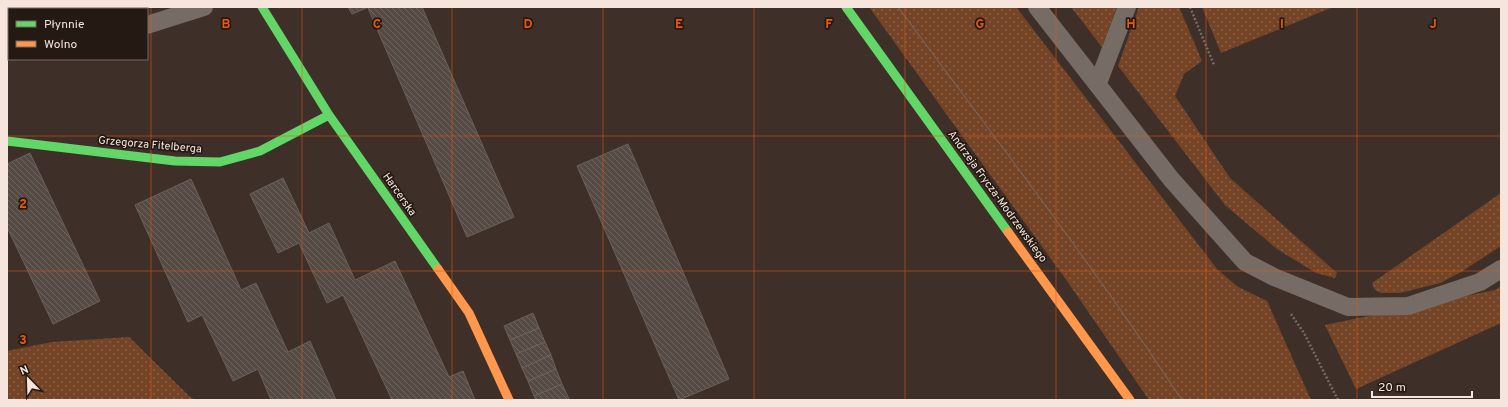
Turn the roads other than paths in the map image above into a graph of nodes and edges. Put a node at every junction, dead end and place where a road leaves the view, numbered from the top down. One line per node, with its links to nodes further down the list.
1 (204, 7): 6 (lane)
2 (262, 7): 8 (street, Harcerska)
3 (846, 7): 12 (street, Andrzeja Frycza-Modrzewskiego)
4 (1037, 7): 7 (lane)
5 (1127, 7): 7 (lane)
6 (148, 25)
7 (1098, 83): 10 (lane)
8 (329, 115): 9 (street, Grzegorza Fitelberga); 11 (street, Harcerska)
9 (7, 141)
10 (1501, 269)
11 (509, 400)
12 (1130, 400)

